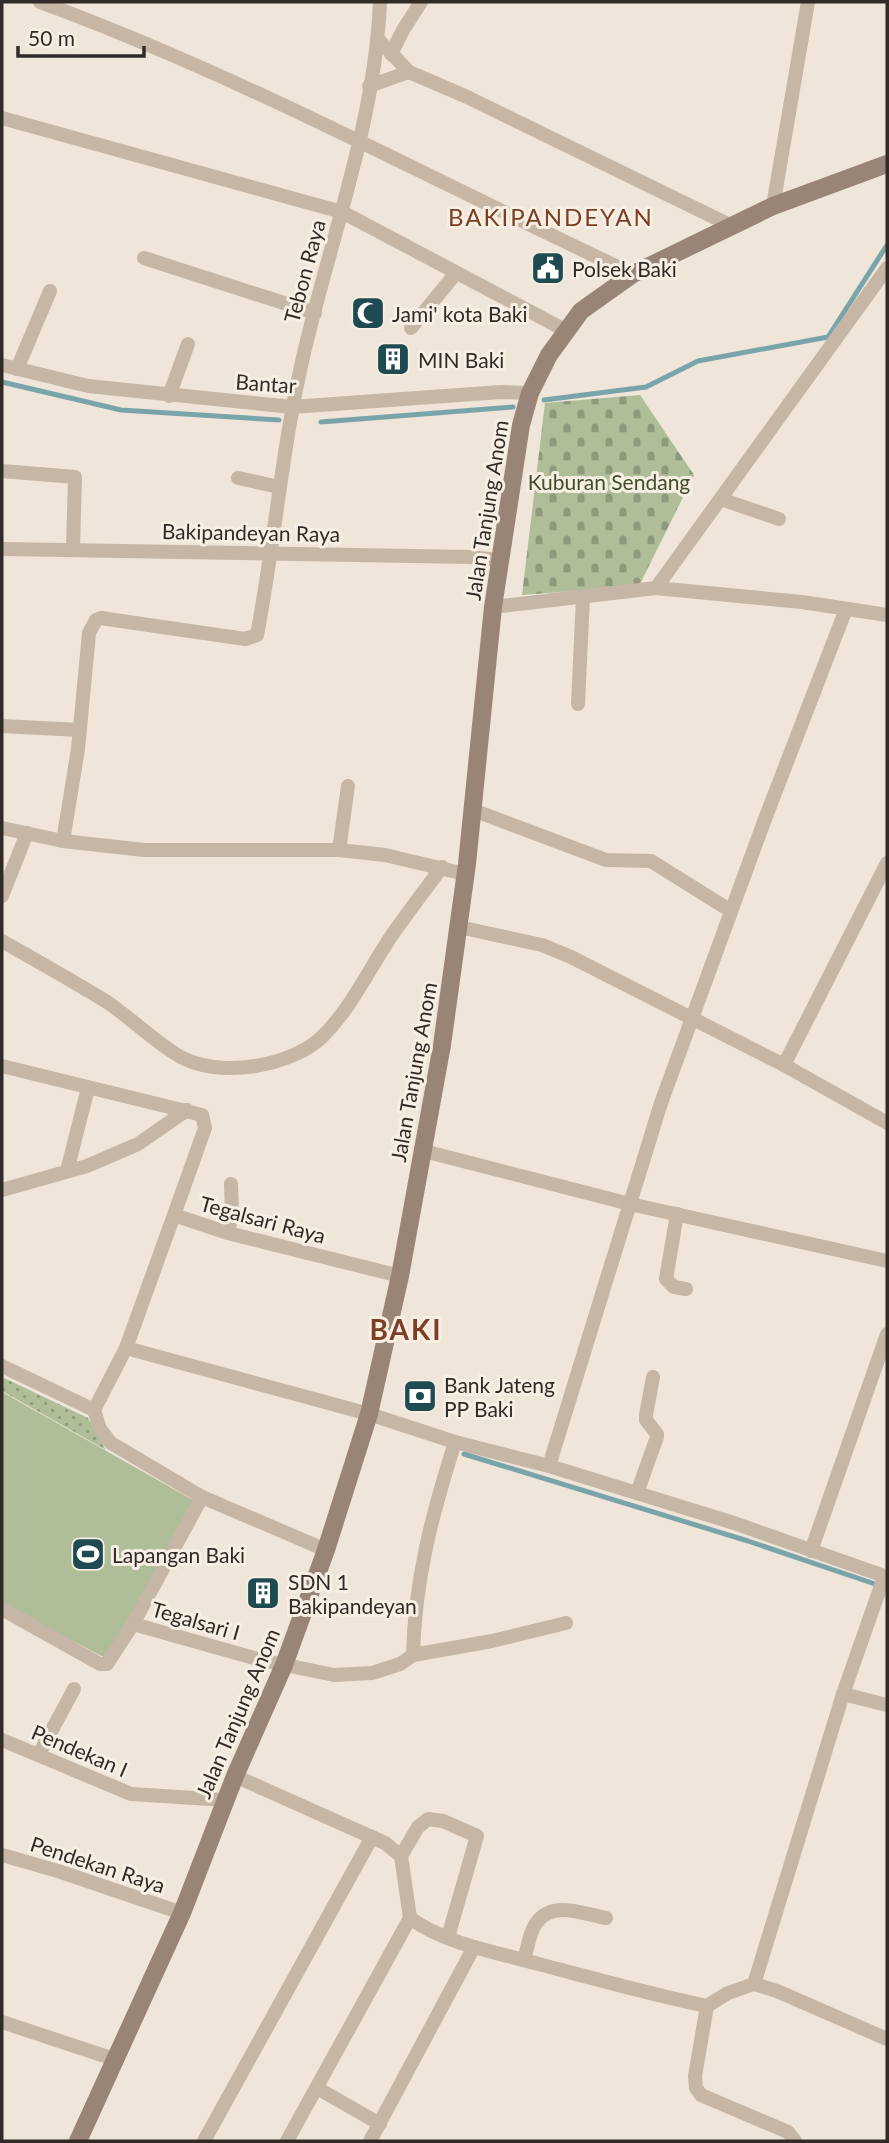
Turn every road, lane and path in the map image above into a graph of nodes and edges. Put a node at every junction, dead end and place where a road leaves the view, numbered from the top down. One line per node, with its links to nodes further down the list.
1 (40, 2): 10 (street)
2 (380, 2): 5 (street, Tebon Raya)
3 (421, 2): 6 (street)
4 (808, 2): 12 (street)
5 (378, 39): 6 (street); 8 (street, Tebon Raya)
6 (391, 54): 7 (street)
7 (409, 72): 8 (street); 14 (street)
8 (369, 86): 10 (street, Tebon Raya)
9 (2, 118): 13 (street)
10 (360, 141): 13 (street, Tebon Raya); 18 (street)
11 (887, 164): 12 (main road, Jalan Tanjung Anom)
12 (773, 206): 14 (main road, Jalan Tanjung Anom)
13 (342, 212): 17 (street); 20 (street, Tebon Raya)
14 (734, 226): 18 (main road, Jalan Tanjung Anom)
15 (144, 258): 20 (street)
16 (887, 268): 32 (street)
17 (456, 272): 21 (street); 22 (street)
18 (633, 274): 22 (main road, Jalan Tanjung Anom)
19 (50, 291): 25 (street)
20 (315, 313): 28 (street, Tebon Raya)
21 (411, 328)
22 (565, 330): 26 (main road, Jalan Tanjung Anom)
23 (188, 344): 27 (street)
24 (2, 365): 25 (street, Bantar)
25 (18, 369): 27 (street, Bantar)
26 (530, 393): 28 (street, Bantar); 37 (main road, Jalan Tanjung Anom)
27 (169, 396): 28 (street, Bantar)
28 (291, 412): 31 (street, Tebon Raya)
29 (2, 471): 35 (street)
30 (239, 478): 31 (street)
31 (279, 487): 36 (street, Tebon Raya)
32 (721, 499): 33 (street); 38 (street)
33 (779, 519)
34 (2, 549): 35 (street, Bakipandeyan Raya)
35 (72, 549): 36 (street, Bakipandeyan Raya)
36 (269, 552): 37 (street, Bakipandeyan Raya); 45 (street, Tebon Raya)
37 (499, 559): 40 (main road, Jalan Tanjung Anom)
38 (656, 589): 39 (street); 41 (street)
39 (583, 597): 40 (street); 43 (street)
40 (493, 607): 47 (main road, Jalan Tanjung Anom)
41 (846, 609): 42 (street); 56 (street)
42 (887, 615)
43 (578, 704)
44 (2, 726): 45 (street)
45 (80, 730): 50 (street)
46 (348, 786): 51 (street)
47 (473, 810): 54 (main road, Jalan Tanjung Anom); 56 (street)
48 (2, 828): 49 (street)
49 (27, 833): 50 (street); 55 (street)
50 (63, 841): 51 (street)
51 (339, 850): 53 (street)
52 (887, 863): 60 (street)
53 (442, 867): 54 (street); 58 (street)
54 (465, 874): 57 (main road, Jalan Tanjung Anom)
55 (2, 896)
56 (731, 911): 59 (street)
57 (459, 927): 59 (street); 65 (main road, Jalan Tanjung Anom)
58 (2, 941)
59 (692, 1017): 60 (street); 69 (street)
60 (784, 1065): 64 (street)
61 (2, 1066): 62 (street)
62 (88, 1088): 63 (street); 66 (street)
63 (187, 1110): 66 (street); 71 (street, Tegalsari Raya)
64 (887, 1123)
65 (424, 1151): 69 (street); 74 (main road, Jalan Tanjung Anom)
66 (67, 1171): 68 (street)
67 (231, 1184): 72 (street)
68 (2, 1190)
69 (630, 1204): 70 (street); 83 (street)
70 (677, 1214): 73 (street); 75 (street)
71 (174, 1215): 72 (street, Tegalsari Raya); 77 (street)
72 (228, 1233): 74 (street, Tegalsari Raya)
73 (887, 1261)
74 (400, 1276): 81 (main road, Jalan Tanjung Anom)
75 (686, 1289)
76 (887, 1334): 87 (street)
77 (126, 1348): 80 (street); 81 (street)
78 (2, 1366): 80 (street)
79 (653, 1377): 84 (street)
80 (94, 1410): 85 (street)
81 (369, 1413): 82 (street); 86 (main road, Jalan Tanjung Anom)
82 (455, 1442): 83 (street); 92 (street)
83 (549, 1466): 84 (street)
84 (637, 1493): 87 (street)
85 (202, 1497): 86 (street); 91 (street, Tegalsari I)
86 (326, 1550): 93 (main road, Jalan Tanjung Anom)
87 (811, 1551): 88 (street)
88 (883, 1581): 95 (street)
89 (2, 1609): 91 (street)
90 (566, 1623): 92 (street, Tegalsari I)
91 (133, 1624): 93 (street, Tegalsari I)
92 (413, 1655): 93 (street, Tegalsari I)
93 (284, 1665): 99 (main road, Jalan Tanjung Anom)
94 (74, 1689): 98 (street)
95 (843, 1694): 96 (street); 110 (street)
96 (887, 1706)
97 (2, 1740): 98 (street, Pendekan I)
98 (39, 1754): 100 (street, Pendekan I)
99 (235, 1776): 100 (main road, Jalan Tanjung Anom); 101 (street)
100 (226, 1800): 104 (main road, Jalan Tanjung Anom)
101 (372, 1837): 103 (street); 118 (street)
102 (2, 1855): 104 (street, Pendekan Raya)
103 (401, 1856): 105 (street); 107 (street)
104 (182, 1913): 114 (main road, Jalan Tanjung Anom)
105 (410, 1918): 107 (street); 115 (street)
106 (606, 1918): 109 (street)
107 (447, 1937): 108 (street)
108 (474, 1947): 109 (street); 116 (street)
109 (524, 1960): 111 (street)
110 (754, 1984): 111 (street); 113 (street)
111 (708, 2006): 121 (street)
112 (2, 2022): 114 (street)
113 (887, 2039)
114 (114, 2059): 117 (main road, Jalan Tanjung Anom)
115 (317, 2088): 116 (street); 119 (street)
116 (380, 2124): 120 (street)
117 (78, 2141)
118 (204, 2141)
119 (288, 2141)
120 (370, 2141)
121 (795, 2141)

